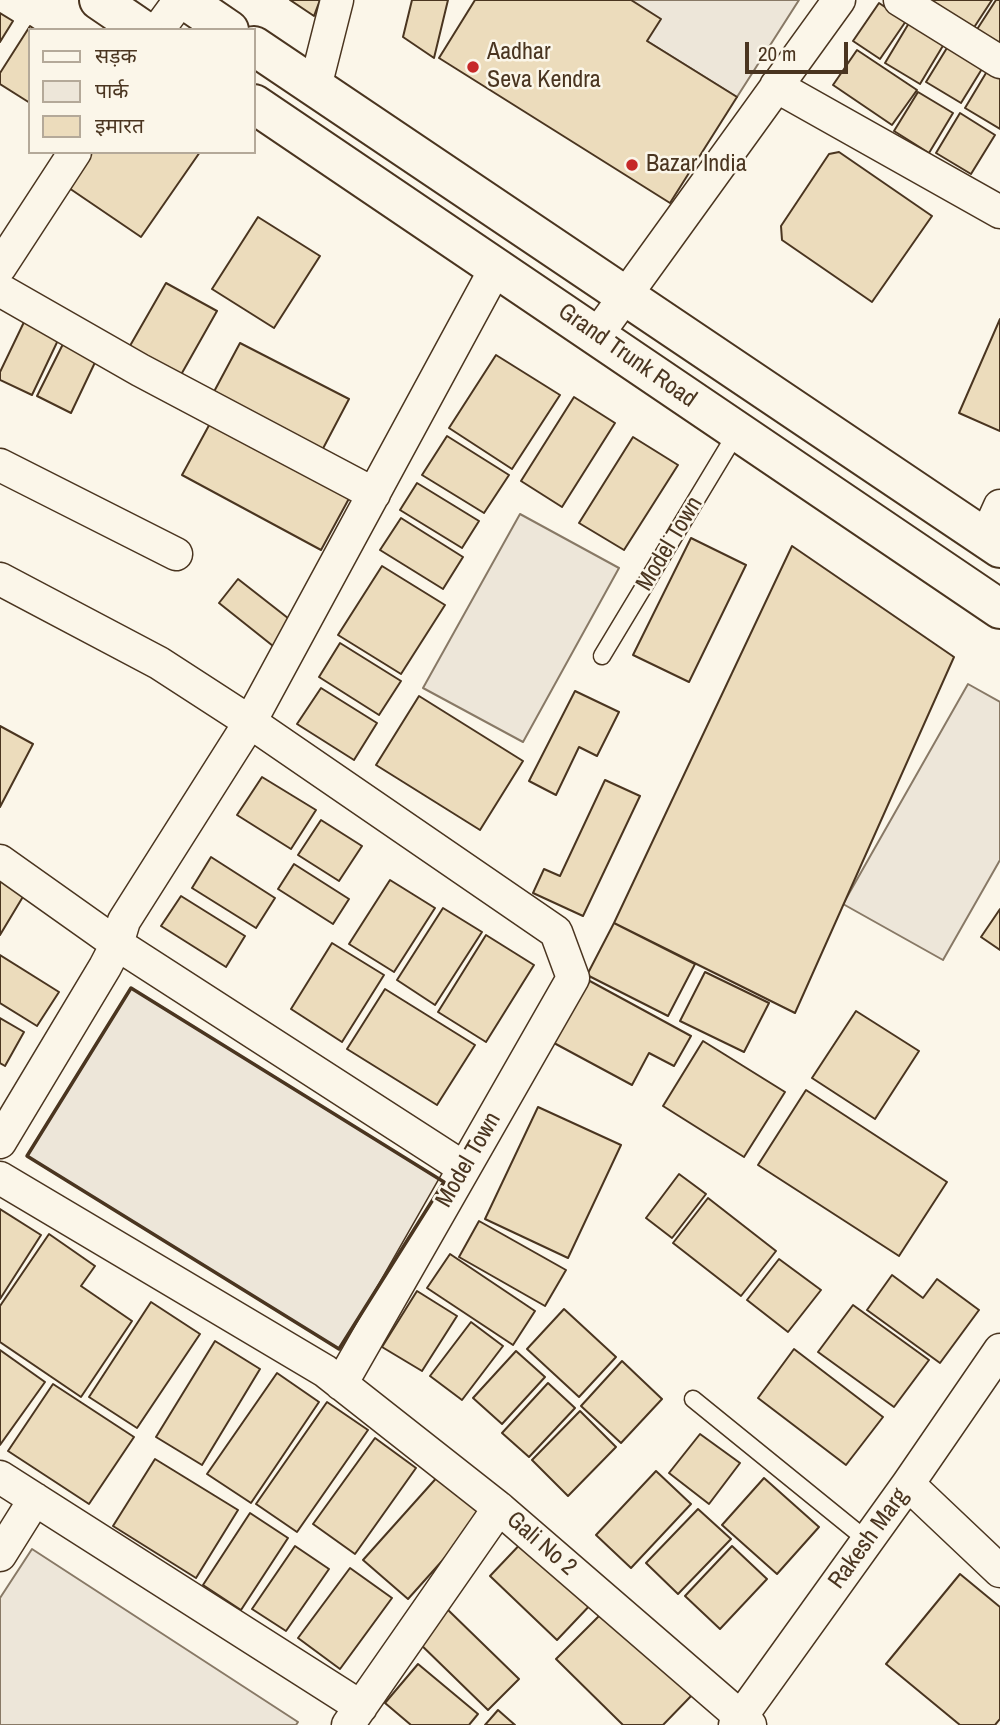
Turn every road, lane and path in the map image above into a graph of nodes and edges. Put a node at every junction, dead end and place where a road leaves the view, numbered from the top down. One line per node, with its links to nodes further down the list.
1 (99, 0): 6 (highway)
2 (182, 0): 7 (street); 8 (highway)
3 (337, 0): 12 (street)
4 (839, 0): 11 (street)
5 (900, 0): 10 (street)
6 (140, 28)
7 (160, 28)
8 (226, 28)
9 (256, 47): 12 (highway, Grand Trunk Road)
10 (1000, 62)
11 (776, 86): 15 (street); 19 (street)
12 (315, 87): 19 (highway, Grand Trunk Road)
13 (256, 105): 16 (highway, Grand Trunk Road)
14 (74, 154): 17 (street)
15 (1000, 212)
16 (497, 266): 20 (highway, Grand Trunk Road); 23 (street)
17 (0, 267)
18 (0, 290): 23 (street)
19 (626, 297): 20 (street); 24 (highway, Grand Trunk Road)
20 (597, 335): 21 (highway, Grand Trunk Road)
21 (737, 432): 27 (highway, Grand Trunk Road); 28 (lane, Model Town)
22 (0, 465): 25 (street)
23 (374, 494): 29 (street)
24 (995, 531)
25 (176, 554)
26 (0, 579): 29 (street)
27 (1000, 609)
28 (602, 656)
29 (250, 722): 31 (street); 33 (street, Model Town)
30 (0, 861): 31 (street)
31 (117, 944): 32 (street); 33 (street)
32 (0, 1142)
33 (464, 1168): 36 (street, Model Town)
34 (0, 1178): 36 (street, Gali No 2)
35 (1000, 1350): 39 (street, Rakesh Marg)
36 (333, 1378): 41 (street, Gali No 2)
37 (693, 1399): 42 (lane)
38 (0, 1478): 40 (street)
39 (908, 1484): 42 (street, Rakesh Marg); 44 (street)
40 (35, 1499): 43 (street); 45 (street)
41 (499, 1508): 45 (street); 46 (street, Gali No 2)
42 (868, 1541): 46 (street, Rakesh Marg)
43 (0, 1555)
44 (1000, 1571)
45 (355, 1716)
46 (742, 1722)

